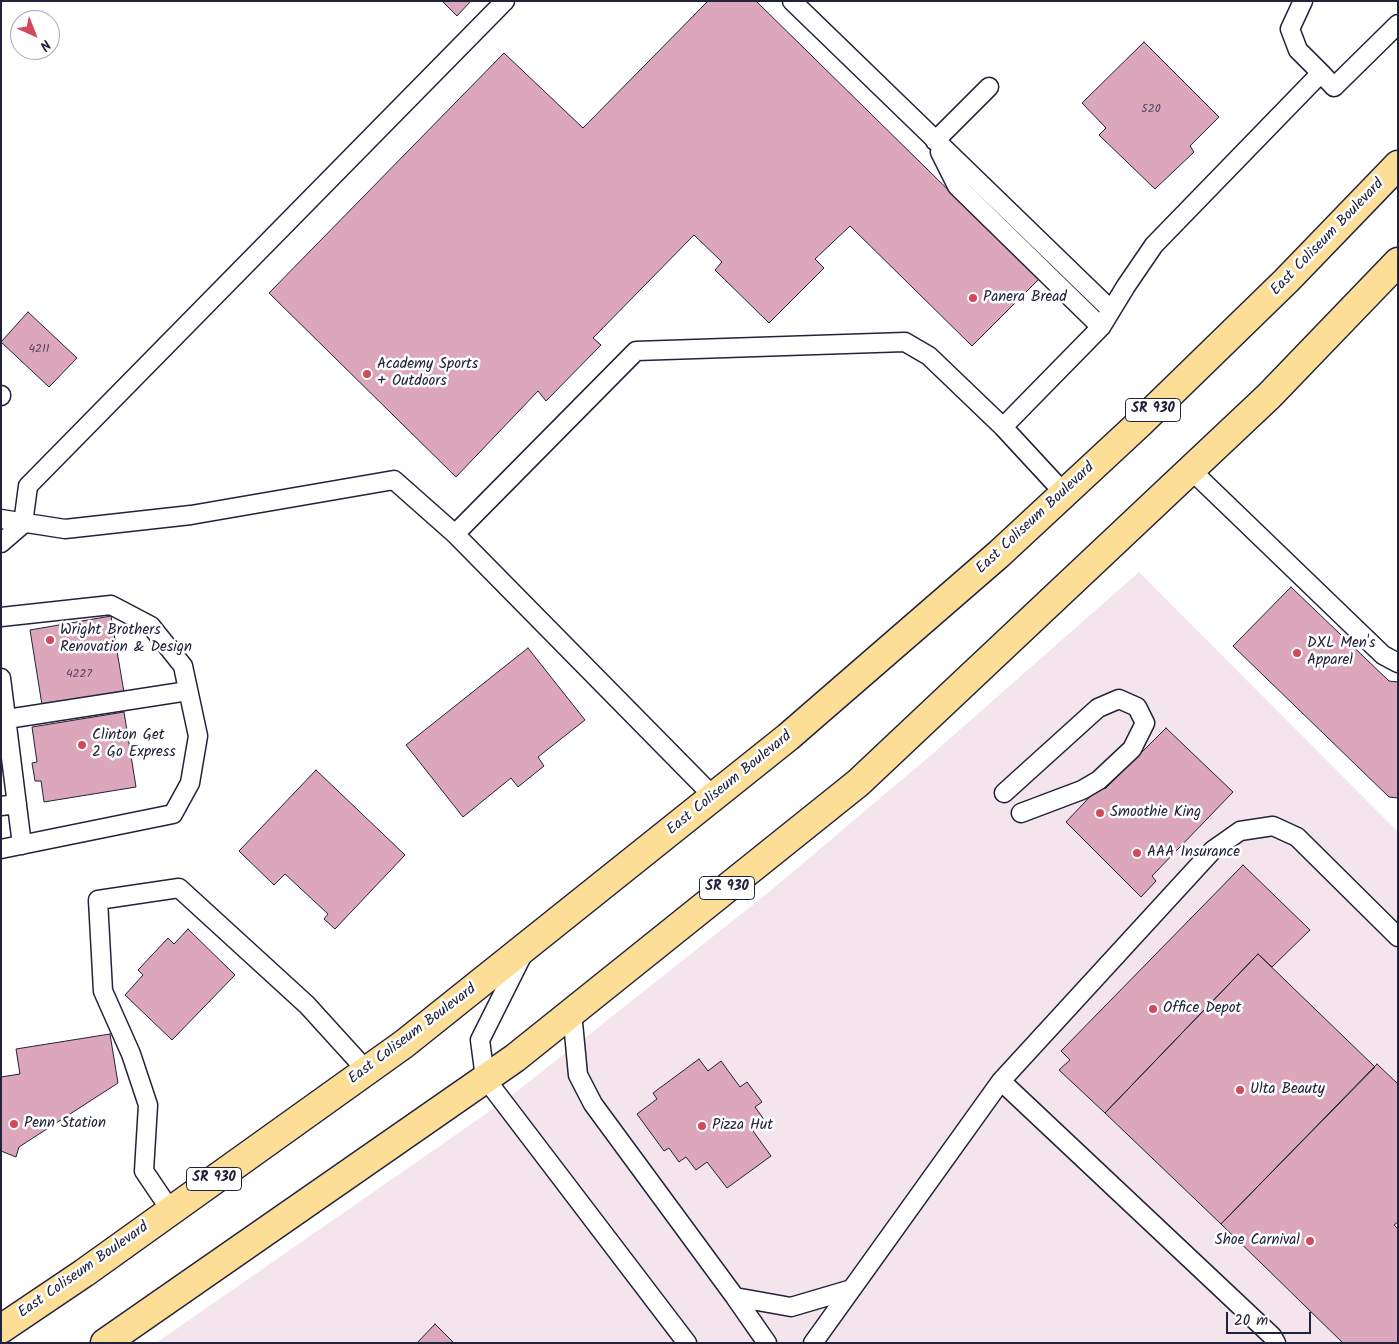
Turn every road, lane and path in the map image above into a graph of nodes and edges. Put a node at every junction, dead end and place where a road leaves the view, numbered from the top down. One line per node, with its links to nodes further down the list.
1 (505, 1): 16 (lane)
2 (792, 1): 7 (lane)
3 (1304, 1): 5 (lane)
4 (1398, 24): 5 (lane)
5 (1321, 73): 10 (lane)
6 (989, 87): 7 (lane)
7 (935, 140): 10 (lane); 11 (lane)
8 (1398, 165): 14 (highway, East Coliseum Boulevard / SR 930)
9 (1398, 262): 13 (highway, SR 930)
10 (1111, 310): 11 (lane)
11 (1101, 328): 12 (lane)
12 (1003, 426): 14 (lane); 17 (lane)
13 (1191, 470): 20 (lane); 33 (highway, SR 930)
14 (1064, 493): 26 (highway, East Coliseum Boulevard / SR 930)
15 (1, 519): 16 (lane)
16 (23, 524): 17 (lane); 18 (lane)
17 (455, 534): 26 (lane)
18 (1, 543)
19 (1, 617): 22 (lane)
20 (1398, 663)
21 (1, 678): 23 (lane)
22 (188, 691): 23 (lane); 29 (lane)
23 (7, 719): 24 (lane)
24 (7, 758): 27 (lane)
25 (1004, 793): 28 (lane)
26 (714, 797): 32 (highway, East Coliseum Boulevard / SR 930)
27 (9, 804): 29 (lane)
28 (1021, 813)
29 (22, 845): 30 (lane)
30 (1, 849)
31 (1398, 937): 36 (lane)
32 (527, 946): 34 (highway, East Coliseum Boulevard / SR 930); 35 (lane)
33 (572, 1012): 35 (highway, SR 930); 39 (lane)
34 (367, 1071): 37 (highway, East Coliseum Boulevard / SR 930); 37 (lane)
35 (485, 1078): 41 (highway, SR 930); 42 (lane)
36 (1001, 1081): 38 (lane); 45 (lane)
37 (170, 1211): 40 (highway, East Coliseum Boulevard / SR 930)
38 (852, 1289): 39 (lane); 44 (lane)
39 (735, 1297): 43 (lane)
40 (1, 1329)
41 (105, 1343)
42 (686, 1343)
43 (767, 1343)
44 (813, 1343)
45 (1276, 1343)

